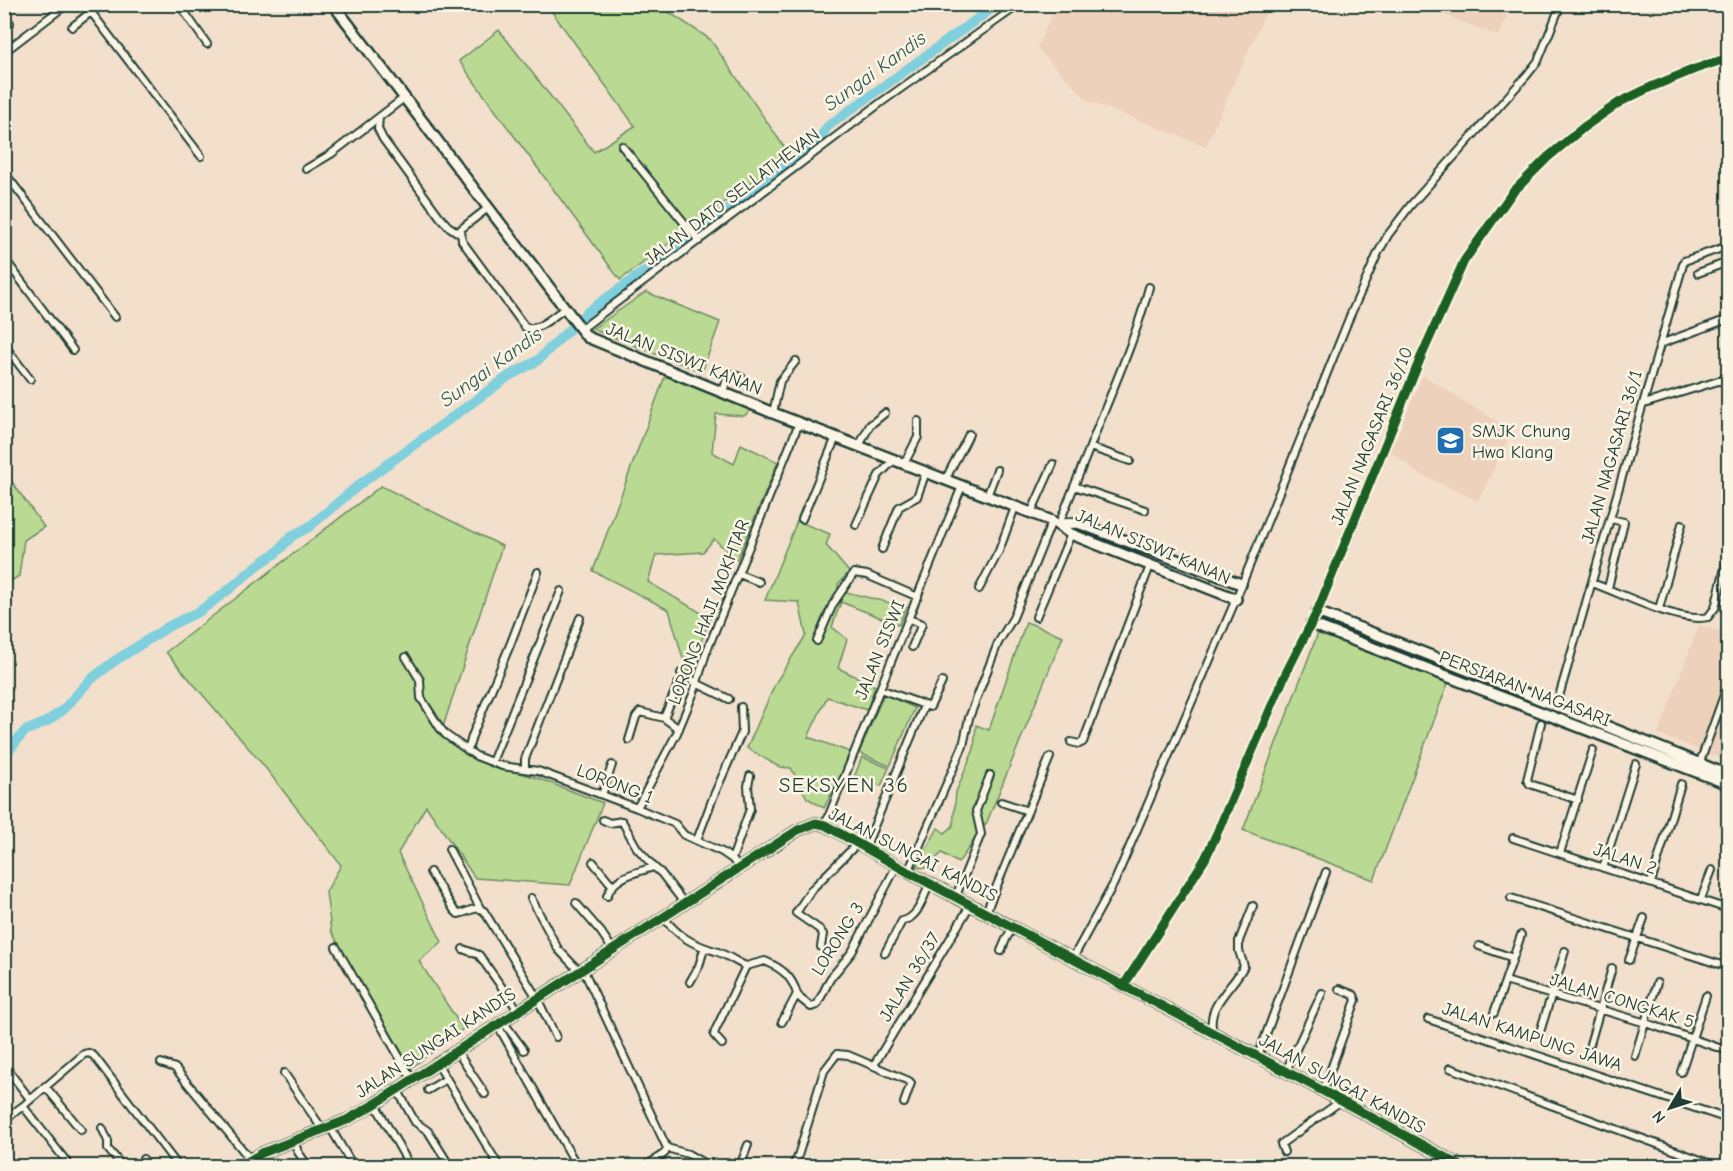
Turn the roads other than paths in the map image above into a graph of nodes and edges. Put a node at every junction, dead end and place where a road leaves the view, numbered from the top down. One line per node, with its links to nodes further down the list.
1 (67, 4): 13 (street)
2 (85, 4): 8 (street)
3 (101, 4): 8 (street)
4 (179, 4): 12 (street)
5 (333, 4): 15 (street, JALAN SISWI KANAN)
6 (1020, 4): 23 (street, JALAN DATO SELLATHEVAN)
7 (1561, 4): 77 (street)
8 (91, 12): 11 (street); 18 (street)
9 (4, 16): 10 (street)
10 (10, 23)
11 (72, 27)
12 (207, 44)
13 (4, 52)
14 (1728, 58): 85 (street, JALAN NAGASARI 36/10)
15 (404, 98): 16 (street); 21 (street, JALAN SISWI KANAN)
16 (379, 117): 19 (street); 22 (street)
17 (622, 146): 23 (street)
18 (201, 156)
19 (306, 170)
20 (4, 172): 30 (street)
21 (488, 208): 22 (street); 29 (street, JALAN SISWI KANAN)
22 (460, 234): 29 (street)
23 (698, 239): 32 (street, JALAN DATO SELLATHEVAN)
24 (1728, 246): 33 (street, JALAN NAGASARI 36/1)
25 (4, 258): 35 (street)
26 (1728, 262): 27 (street)
27 (1698, 273)
28 (1149, 287): 50 (street)
29 (564, 309): 32 (street, JALAN SISWI KANAN)
30 (115, 317)
31 (1728, 319): 33 (street)
32 (579, 329): 40 (street, JALAN SISWI KANAN)
33 (1660, 344): 42 (street, JALAN NAGASARI 36/1)
34 (4, 345): 39 (street)
35 (74, 350)
36 (796, 361): 43 (street)
37 (742, 378): 40 (street)
38 (1726, 378): 41 (street); 42 (street)
39 (30, 379)
40 (723, 392): 43 (street, JALAN SISWI KANAN)
41 (1728, 394)
42 (1644, 404): 64 (street, JALAN NAGASARI 36/1)
43 (773, 413): 46 (street, JALAN SISWI KANAN)
44 (885, 413): 49 (street)
45 (918, 421): 52 (street)
46 (799, 423): 48 (street, JALAN SISWI KANAN); 73 (street, LORONG HAJI MOKHTAR)
47 (969, 434): 56 (street)
48 (836, 437): 49 (street, JALAN SISWI KANAN); 63 (street)
49 (859, 446): 52 (street, JALAN SISWI KANAN)
50 (1090, 447): 51 (street); 58 (street)
51 (1130, 461)
52 (899, 462): 55 (street, JALAN SISWI KANAN); 67 (street)
53 (1053, 464): 62 (street)
54 (997, 470): 59 (street)
55 (926, 472): 56 (street, JALAN SISWI KANAN); 69 (street)
56 (946, 479): 57 (street, JALAN SISWI KANAN)
57 (962, 486): 59 (street, JALAN SISWI KANAN); 82 (street, JALAN SISWI)
58 (1074, 486): 61 (street); 65 (street)
59 (987, 496): 60 (street, JALAN SISWI KANAN)
60 (1015, 507): 62 (street, JALAN SISWI KANAN); 79 (street)
61 (1145, 510)
62 (1031, 513): 65 (street, JALAN SISWI KANAN)
63 (802, 519)
64 (1611, 519): 76 (street, JALAN NAGASARI 36/1); 78 (street)
65 (1055, 523): 68 (street, JALAN SISWI KANAN); 74 (street, JALAN SISWI KANAN); 143 (street)
66 (1682, 524): 84 (street)
67 (856, 525)
68 (1071, 534): 71 (street, JALAN SISWI KANAN); 86 (street)
69 (882, 549)
70 (1728, 556): 84 (street)
71 (1150, 566): 81 (street, JALAN SISWI KANAN); 109 (street)
72 (538, 572): 111 (street)
73 (739, 574): 75 (street); 97 (street, LORONG HAJI MOKHTAR)
74 (1222, 577): 77 (street, JALAN SISWI KANAN); 81 (street)
75 (759, 582)
76 (1592, 583): 78 (street); 104 (street, JALAN NAGASARI 36/1)
77 (1241, 585): 83 (street)
78 (1608, 588): 84 (street)
79 (979, 589)
80 (561, 591): 113 (street)
81 (1215, 591): 83 (street, JALAN SISWI KANAN)
82 (918, 597): 89 (street, JALAN SISWI); 92 (street)
83 (1236, 599): 174 (street)
84 (1659, 609)
85 (1317, 612): 88 (street, PERSIARAN NAGASARI); 90 (street, JALAN NAGASARI 36/10)
86 (1036, 617)
87 (580, 618): 117 (street)
88 (1332, 618): 91 (street); 104 (street, PERSIARAN NAGASARI)
89 (909, 619): 93 (street); 100 (street, JALAN SISWI)
90 (1311, 624): 91 (street, PERSIARAN NAGASARI); 184 (street, JALAN NAGASARI 36/10)
91 (1329, 631): 116 (street, PERSIARAN NAGASARI)
92 (817, 641)
93 (912, 647)
94 (406, 657): 111 (street, LORONG 1)
95 (681, 673): 97 (street)
96 (942, 682): 102 (street)
97 (696, 683): 101 (street); 107 (street, LORONG HAJI MOKHTAR)
98 (678, 684): 105 (street)
99 (1728, 684): 116 (street)
100 (880, 689): 102 (street); 129 (street, JALAN SISWI)
101 (729, 699)
102 (924, 706): 132 (street)
103 (741, 707): 131 (street)
104 (1556, 707): 116 (street, PERSIARAN NAGASARI)
105 (664, 718): 107 (street); 108 (street)
106 (1541, 723): 124 (street)
107 (679, 729): 126 (street, LORONG HAJI MOKHTAR)
108 (629, 740)
109 (1071, 742)
110 (1593, 750): 124 (street)
111 (468, 751): 113 (street, LORONG 1)
112 (1050, 757): 127 (street)
113 (492, 762): 117 (street, LORONG 1)
114 (1636, 764): 139 (street)
115 (612, 765): 123 (street)
116 (1698, 768): 119 (street, PERSIARAN NAGASARI); 122 (street, PERSIARAN NAGASARI)
117 (525, 769): 123 (street, LORONG 1)
118 (990, 775): 149 (street)
119 (1728, 775)
120 (750, 776): 135 (street)
121 (1681, 784): 145 (street)
122 (1728, 784)
123 (602, 795): 126 (street, LORONG 1)
124 (1578, 800): 134 (street)
125 (1001, 802): 127 (street)
126 (637, 808): 131 (street, LORONG 1)
127 (1028, 811): 159 (street)
128 (603, 820): 138 (street)
129 (825, 825): 132 (street, JALAN SUNGAI KANDIS); 140 (street, JALAN SUNGAI KANDIS)
130 (1513, 838): 134 (street, JALAN 2)
131 (697, 840): 135 (street, LORONG 1)
132 (861, 846): 137 (street, JALAN SUNGAI KANDIS); 167 (street)
133 (448, 849): 157 (street)
134 (1560, 853): 139 (street, JALAN 2)
135 (732, 859): 140 (street, LORONG 1)
136 (593, 862): 147 (street)
137 (897, 865): 143 (street, JALAN SUNGAI KANDIS); 187 (street, LORONG 3)
138 (654, 867): 147 (street); 154 (street)
139 (1603, 868): 145 (street, JALAN 2)
140 (740, 869): 154 (street, JALAN SUNGAI KANDIS)
141 (1713, 870): 152 (street)
142 (430, 872): 157 (street)
143 (908, 872): 146 (street, JALAN SUNGAI KANDIS)
144 (1326, 872): 207 (street)
145 (1651, 882): 152 (street, JALAN 2)
146 (930, 883): 149 (street, JALAN SUNGAI KANDIS); 173 (street)
147 (612, 885): 148 (street)
148 (607, 896)
149 (956, 896): 155 (street, JALAN SUNGAI KANDIS)
150 (531, 898): 180 (street)
151 (1510, 898): 164 (street)
152 (1701, 899): 158 (street, JALAN 2)
153 (576, 903): 170 (street)
154 (685, 904): 160 (street, JALAN SUNGAI KANDIS)
155 (971, 904): 159 (street, JALAN SUNGAI KANDIS); 212 (street, JALAN 36/37)
156 (1253, 906): 198 (street)
157 (480, 908): 190 (street)
158 (1728, 909)
159 (986, 912): 162 (street, JALAN SUNGAI KANDIS)
160 (663, 917): 169 (street, LORONG 3); 170 (street, JALAN SUNGAI KANDIS)
161 (1644, 918): 164 (street)
162 (1015, 927): 171 (street); 174 (street, JALAN SUNGAI KANDIS)
163 (1521, 936): 175 (street)
164 (1636, 938): 176 (street); 178 (street)
165 (1479, 946): 175 (street)
166 (336, 947): 218 (street)
167 (820, 947)
168 (463, 949): 192 (street)
169 (704, 949): 177 (street, LORONG 3); 182 (street)
170 (612, 950): 180 (street, JALAN SUNGAI KANDIS)
171 (1001, 951)
172 (1565, 951): 188 (street)
173 (885, 953)
174 (1073, 958): 184 (street, JALAN SUNGAI KANDIS)
175 (1513, 958): 181 (street)
176 (1629, 960)
177 (746, 966): 187 (street, LORONG 3); 202 (street)
178 (1728, 967)
179 (1612, 968): 191 (street)
180 (581, 970): 190 (street, JALAN SUNGAI KANDIS); 236 (street)
181 (1505, 981): 188 (street, JALAN CONGKAK 5); 193 (street)
182 (690, 982)
183 (1657, 983): 197 (street)
184 (1124, 985): 198 (street, JALAN SUNGAI KANDIS)
185 (1339, 989): 222 (street)
186 (1322, 993): 214 (street)
187 (797, 994): 196 (street, LORONG 3)
188 (1552, 994): 191 (street, JALAN CONGKAK 5); 199 (street)
189 (1706, 996): 201 (street)
190 (537, 998): 192 (street, JALAN SUNGAI KANDIS); 200 (street)
191 (1599, 1008): 197 (street, JALAN CONGKAK 5); 203 (street)
192 (518, 1010): 195 (street, JALAN SUNGAI KANDIS)
193 (1494, 1012)
194 (1428, 1019): 229 (street, JALAN KAMPUNG JAWA)
195 (499, 1022): 204 (street, JALAN SUNGAI KANDIS); 205 (street); 250 (street)
196 (782, 1022)
197 (1646, 1023): 201 (street, JALAN CONGKAK 5); 208 (street)
198 (1213, 1032): 207 (street, JALAN SUNGAI KANDIS)
199 (1540, 1032)
200 (556, 1037)
201 (1693, 1038): 206 (street, JALAN CONGKAK 5); 215 (street)
202 (722, 1044)
203 (1590, 1044)
204 (456, 1050): 210 (street, JALAN SUNGAI KANDIS); 223 (street)
205 (524, 1050)
206 (1728, 1051)
207 (1258, 1056): 214 (street, JALAN SUNGAI KANDIS)
208 (1635, 1056)
209 (162, 1063): 239 (street)
210 (437, 1063): 217 (street); 218 (street, JALAN SUNGAI KANDIS)
211 (4, 1065): 224 (street)
212 (874, 1065): 226 (street); 254 (street)
213 (1450, 1068): 256 (street)
214 (1286, 1071): 222 (street, JALAN SUNGAI KANDIS)
215 (1682, 1072)
216 (284, 1073): 232 (street)
217 (446, 1078): 221 (street); 249 (street)
218 (412, 1079): 220 (street, JALAN SUNGAI KANDIS)
219 (45, 1086): 224 (street); 233 (street); 244 (street)
220 (397, 1089): 227 (street, JALAN SUNGAI KANDIS); 240 (street)
221 (428, 1090)
222 (1323, 1091): 225 (street, JALAN SUNGAI KANDIS)
223 (485, 1095)
224 (30, 1099): 228 (street)
225 (1341, 1101): 237 (street); 255 (street, JALAN SUNGAI KANDIS)
226 (904, 1103)
227 (375, 1104): 232 (street, JALAN SUNGAI KANDIS); 248 (street)
228 (23, 1106): 230 (street); 241 (street)
229 (1728, 1119)
230 (4, 1120)
231 (102, 1128): 242 (street)
232 (326, 1129): 234 (street, JALAN SUNGAI KANDIS); 247 (street)
233 (81, 1130)
234 (294, 1141): 239 (street, JALAN SUNGAI KANDIS); 246 (street)
235 (748, 1145): 253 (street)
236 (667, 1149): 251 (street); 252 (street)
237 (1284, 1152)
238 (143, 1159): 243 (street)
239 (250, 1159): 245 (street, JALAN SUNGAI KANDIS)
240 (446, 1160)
241 (70, 1167)
242 (122, 1167)
243 (149, 1167)
244 (178, 1167)
245 (240, 1167)
246 (308, 1167)
247 (353, 1167)
248 (410, 1167)
249 (499, 1167)
250 (577, 1167)
251 (646, 1167)
252 (709, 1167)
253 (740, 1167)
254 (792, 1167)
255 (1461, 1167)
256 (1717, 1167)

